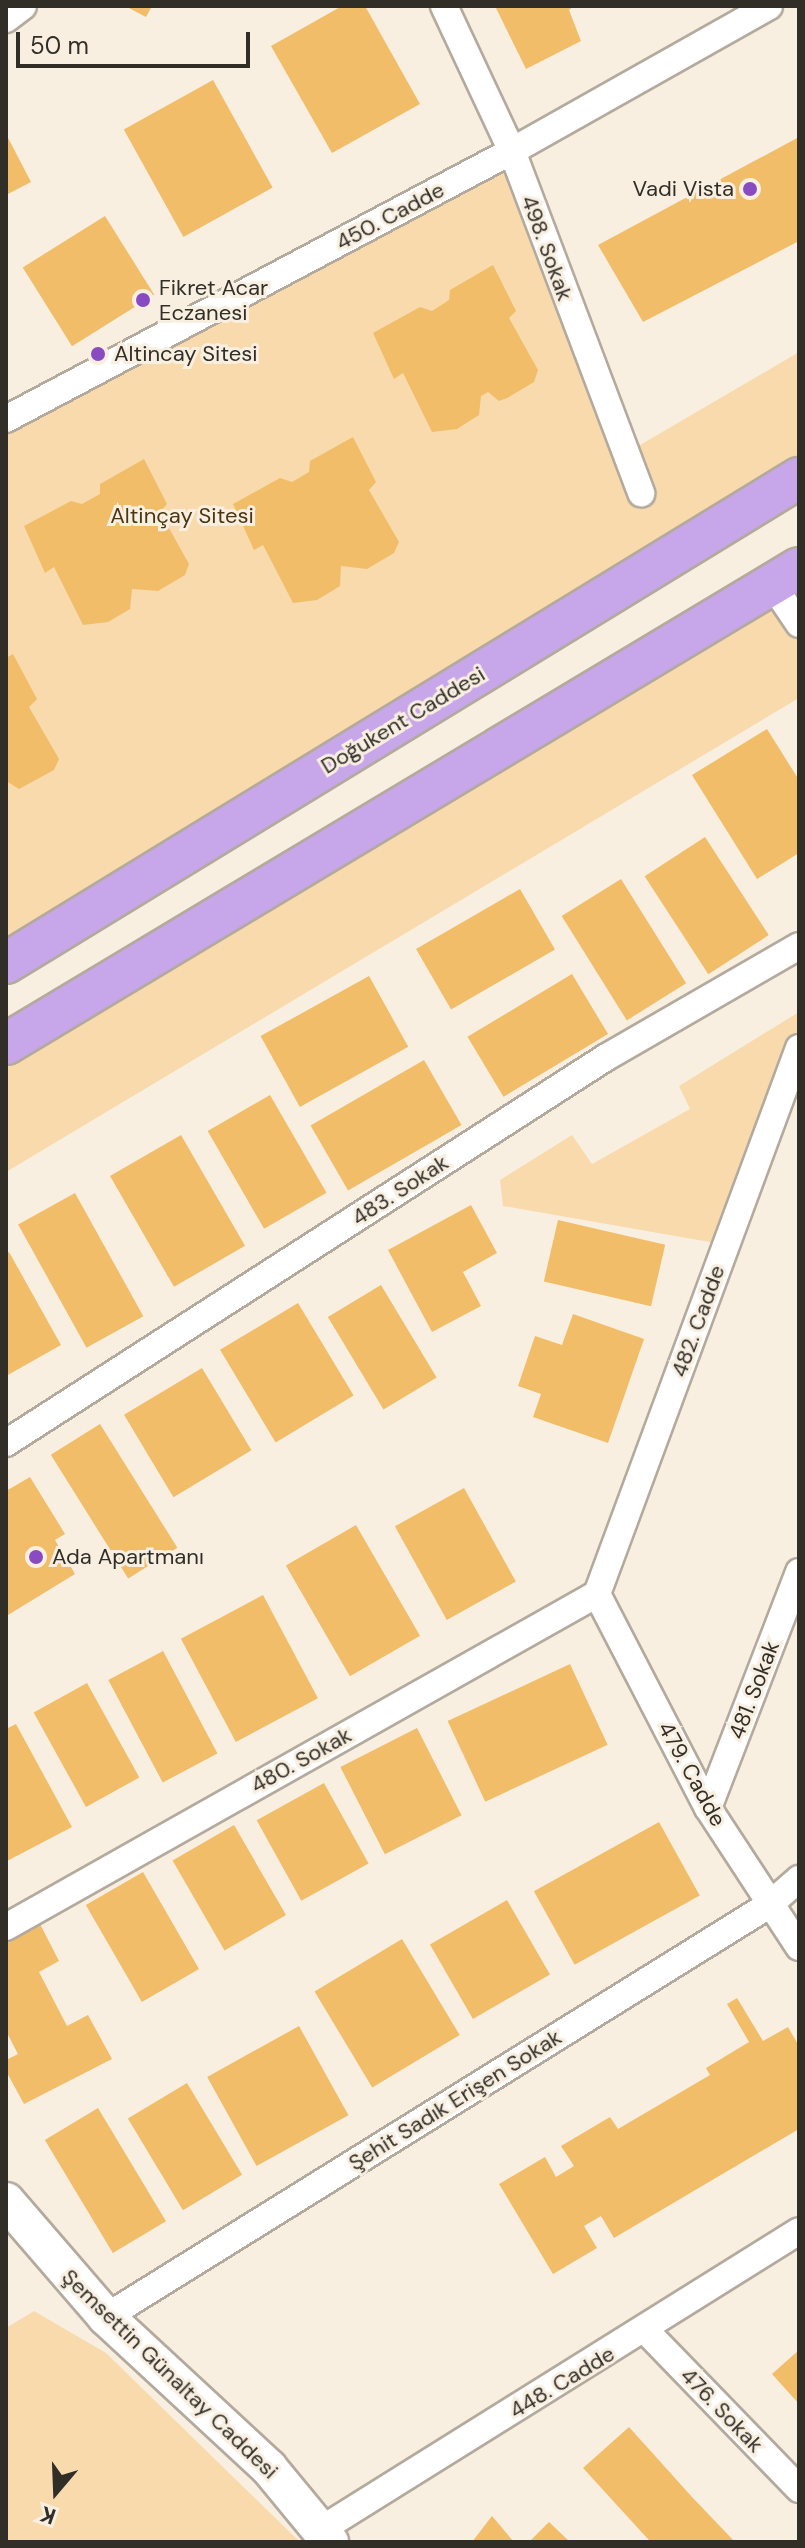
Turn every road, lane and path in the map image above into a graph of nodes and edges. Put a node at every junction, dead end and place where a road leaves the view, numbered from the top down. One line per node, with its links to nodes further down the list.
1 (23, 6): 4 (street)
2 (444, 6): 5 (street, 498. Sokak)
3 (769, 6): 5 (street, 450. Cadde)
4 (6, 19)
5 (512, 151): 6 (street, 450. Cadde); 8 (street, 498. Sokak)
6 (6, 419)
7 (799, 478): 12 (main road, Doğukent Caddesi)
8 (641, 493)
9 (786, 576): 10 (street); 13 (main road)
10 (799, 624)
11 (799, 946): 15 (street, 483. Sokak)
12 (6, 963)
13 (6, 1044)
14 (799, 1048): 17 (street, 482. Cadde)
15 (6, 1443)
16 (799, 1572): 18 (street, 481. Sokak)
17 (597, 1594): 18 (street, 479. Cadde); 21 (street, 480. Sokak)
18 (708, 1808): 20 (street, 479. Cadde)
19 (799, 1879): 20 (street, Şehit Sadık Erişen Sokak)
20 (769, 1905): 22 (street, 479. Cadde); 25 (street, Şehit Sadık Erişen Sokak)
21 (6, 1927)
22 (799, 1947)
23 (12, 2223): 25 (main road, Şemsettin Günaltay Caddesi)
24 (799, 2231): 26 (street, 448. Cadde)
25 (106, 2317): 28 (main road, Şemsettin Günaltay Caddesi)
26 (646, 2331): 27 (street, 476. Sokak); 28 (street, 448. Cadde)
27 (799, 2489)
28 (326, 2536)

